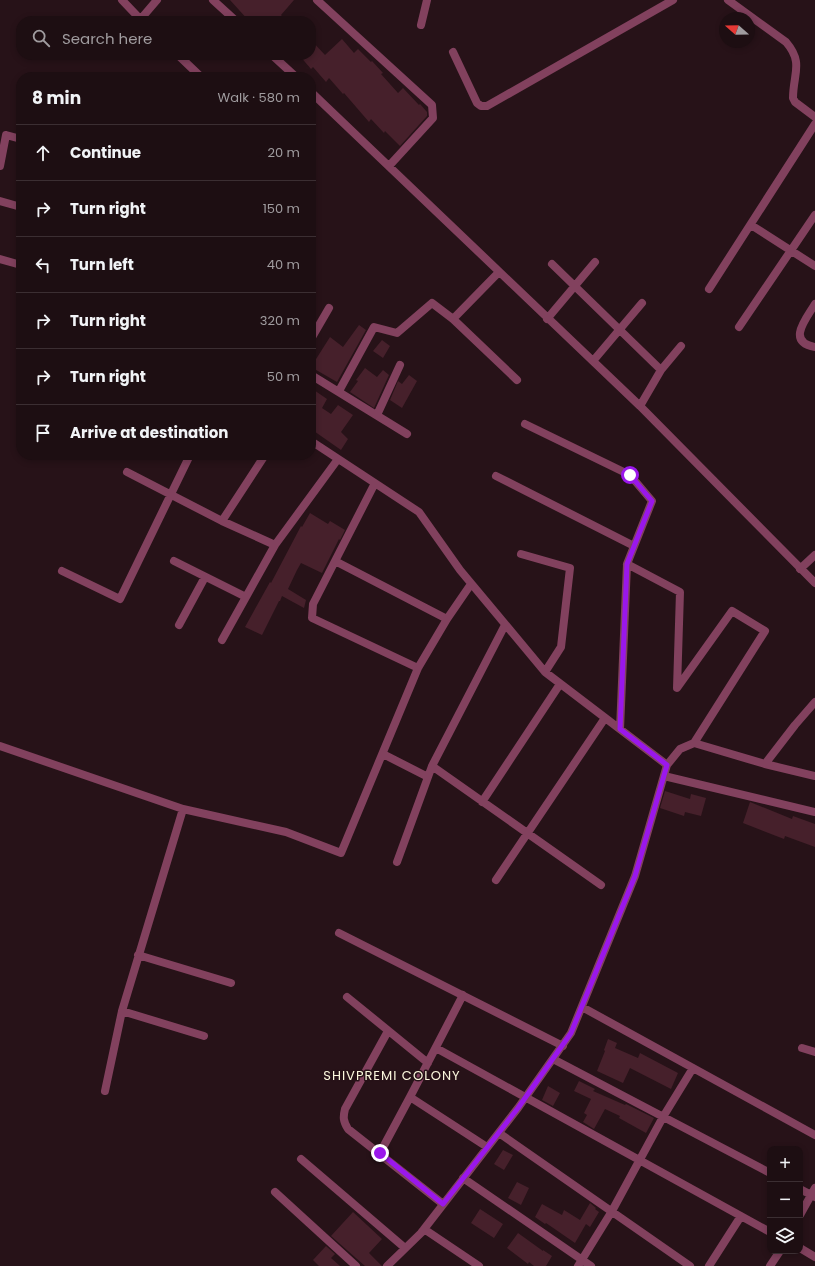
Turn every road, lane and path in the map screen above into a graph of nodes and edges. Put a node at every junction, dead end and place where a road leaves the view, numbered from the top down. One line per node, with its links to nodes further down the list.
1 (122, 0): 8 (street)
2 (158, 0): 9 (street)
3 (213, 0): 10 (street)
4 (317, 0): 22 (street)
5 (428, 0): 11 (street)
6 (674, 0): 12 (street)
7 (728, 0): 18 (street)
8 (137, 16)
9 (144, 16)
10 (231, 16)
11 (421, 25)
12 (453, 52)
13 (183, 60): 15 (street)
14 (277, 60): 16 (street)
15 (196, 72)
16 (291, 72)
17 (316, 97): 22 (street)
18 (815, 117)
19 (815, 124): 26 (street)
20 (16, 138): 21 (street)
21 (0, 166)
22 (388, 166): 33 (street)
23 (0, 201): 24 (street)
24 (16, 206)
25 (815, 215): 27 (street)
26 (751, 225): 27 (street); 35 (street)
27 (791, 250): 32 (street); 41 (street)
28 (0, 259): 30 (street)
29 (595, 262): 34 (street)
30 (16, 264)
31 (552, 264): 34 (street)
32 (815, 266)
33 (499, 272): 39 (street); 40 (street)
34 (574, 287): 39 (street); 43 (street)
35 (709, 289)
36 (642, 303): 43 (street)
37 (815, 304): 45 (street)
38 (329, 308): 42 (street)
39 (548, 318): 46 (street)
40 (453, 319): 50 (street); 51 (street)
41 (739, 327)
42 (316, 330)
43 (620, 330): 46 (street); 48 (street)
44 (681, 346): 48 (street)
45 (815, 347)
46 (593, 361): 52 (street)
47 (400, 365): 53 (street)
48 (661, 370): 52 (street)
49 (316, 378): 51 (street)
50 (517, 380)
51 (339, 392): 53 (street)
52 (640, 406): 72 (street)
53 (377, 415): 55 (street)
54 (525, 424): 66 (street)
55 (407, 434)
56 (316, 444): 57 (street)
57 (338, 459): 62 (street); 65 (street)
58 (188, 460): 63 (street)
59 (262, 460): 64 (street)
60 (127, 472): 63 (street)
61 (496, 476): 66 (street)
62 (375, 484): 70 (street); 76 (street)
63 (171, 494): 64 (street); 73 (street)
64 (222, 521): 65 (street)
65 (275, 545): 77 (street)
66 (634, 546): 71 (street)
67 (521, 554): 83 (street)
68 (815, 555): 72 (street)
69 (174, 561): 74 (street)
70 (335, 561): 78 (street); 82 (street)
71 (627, 564): 87 (street); 88 (street)
72 (800, 569): 75 (street)
73 (62, 571)
74 (206, 577): 77 (street); 79 (street)
75 (815, 583)
76 (472, 584): 78 (street); 80 (street)
77 (246, 597): 81 (street)
78 (448, 619): 82 (street)
79 (179, 625)
80 (506, 625): 83 (street); 93 (street)
81 (222, 640)
82 (418, 668): 90 (street)
83 (545, 672): 84 (street)
84 (560, 684): 86 (street); 97 (street)
85 (815, 702): 91 (street)
86 (605, 718): 87 (street); 100 (street)
87 (620, 729): 92 (street)
88 (694, 743): 91 (street); 92 (street)
89 (0, 746): 98 (street)
90 (383, 754): 96 (street); 98 (street)
91 (765, 764): 95 (street)
92 (667, 765): 94 (street)
93 (432, 766): 96 (street); 97 (street)
94 (664, 776): 99 (street); 109 (street)
95 (815, 776)
96 (428, 777): 101 (street)
97 (482, 802): 100 (street)
98 (183, 809): 105 (street)
99 (815, 812)
100 (528, 834): 102 (street); 103 (street)
101 (397, 862)
102 (496, 880)
103 (601, 885)
104 (339, 933): 107 (street)
105 (138, 955): 106 (street); 110 (street)
106 (231, 983)
107 (463, 995): 113 (street); 114 (street)
108 (347, 997): 111 (street)
109 (582, 1007): 113 (street); 119 (street)
110 (122, 1011): 112 (street); 120 (street)
111 (388, 1031): 118 (street); 127 (street)
112 (204, 1036)
113 (563, 1046): 117 (street)
114 (436, 1048): 118 (street); 122 (street)
115 (802, 1048): 116 (street)
116 (815, 1052)
117 (553, 1059): 122 (street); 123 (street)
118 (428, 1063): 121 (street)
119 (693, 1068): 123 (street); 125 (street)
120 (105, 1091)
121 (410, 1097): 126 (street); 127 (street)
122 (526, 1097): 124 (street); 129 (street)
123 (663, 1117): 129 (street); 130 (street)
124 (499, 1133): 126 (street); 137 (street)
125 (815, 1135)
126 (487, 1147): 131 (street)
127 (380, 1153): 135 (street)
128 (301, 1159): 141 (street)
129 (640, 1160): 137 (street); 138 (street)
130 (767, 1171)
131 (463, 1178): 135 (street); 145 (street)
132 (803, 1190): 134 (street)
133 (275, 1192): 146 (street)
134 (814, 1194): 136 (street)
135 (443, 1204): 139 (street)
136 (803, 1210)
137 (612, 1211): 145 (street); 150 (street)
138 (741, 1216): 140 (street); 151 (street)
139 (424, 1229): 141 (street); 148 (street)
140 (767, 1230)
141 (405, 1248): 147 (street)
142 (803, 1250): 144 (street)
143 (778, 1254): 152 (street)
144 (815, 1257)
145 (580, 1263): 149 (street)
146 (356, 1266)
147 (387, 1266)
148 (479, 1266)
149 (591, 1266)
150 (690, 1266)
151 (709, 1266)
152 (770, 1266)

